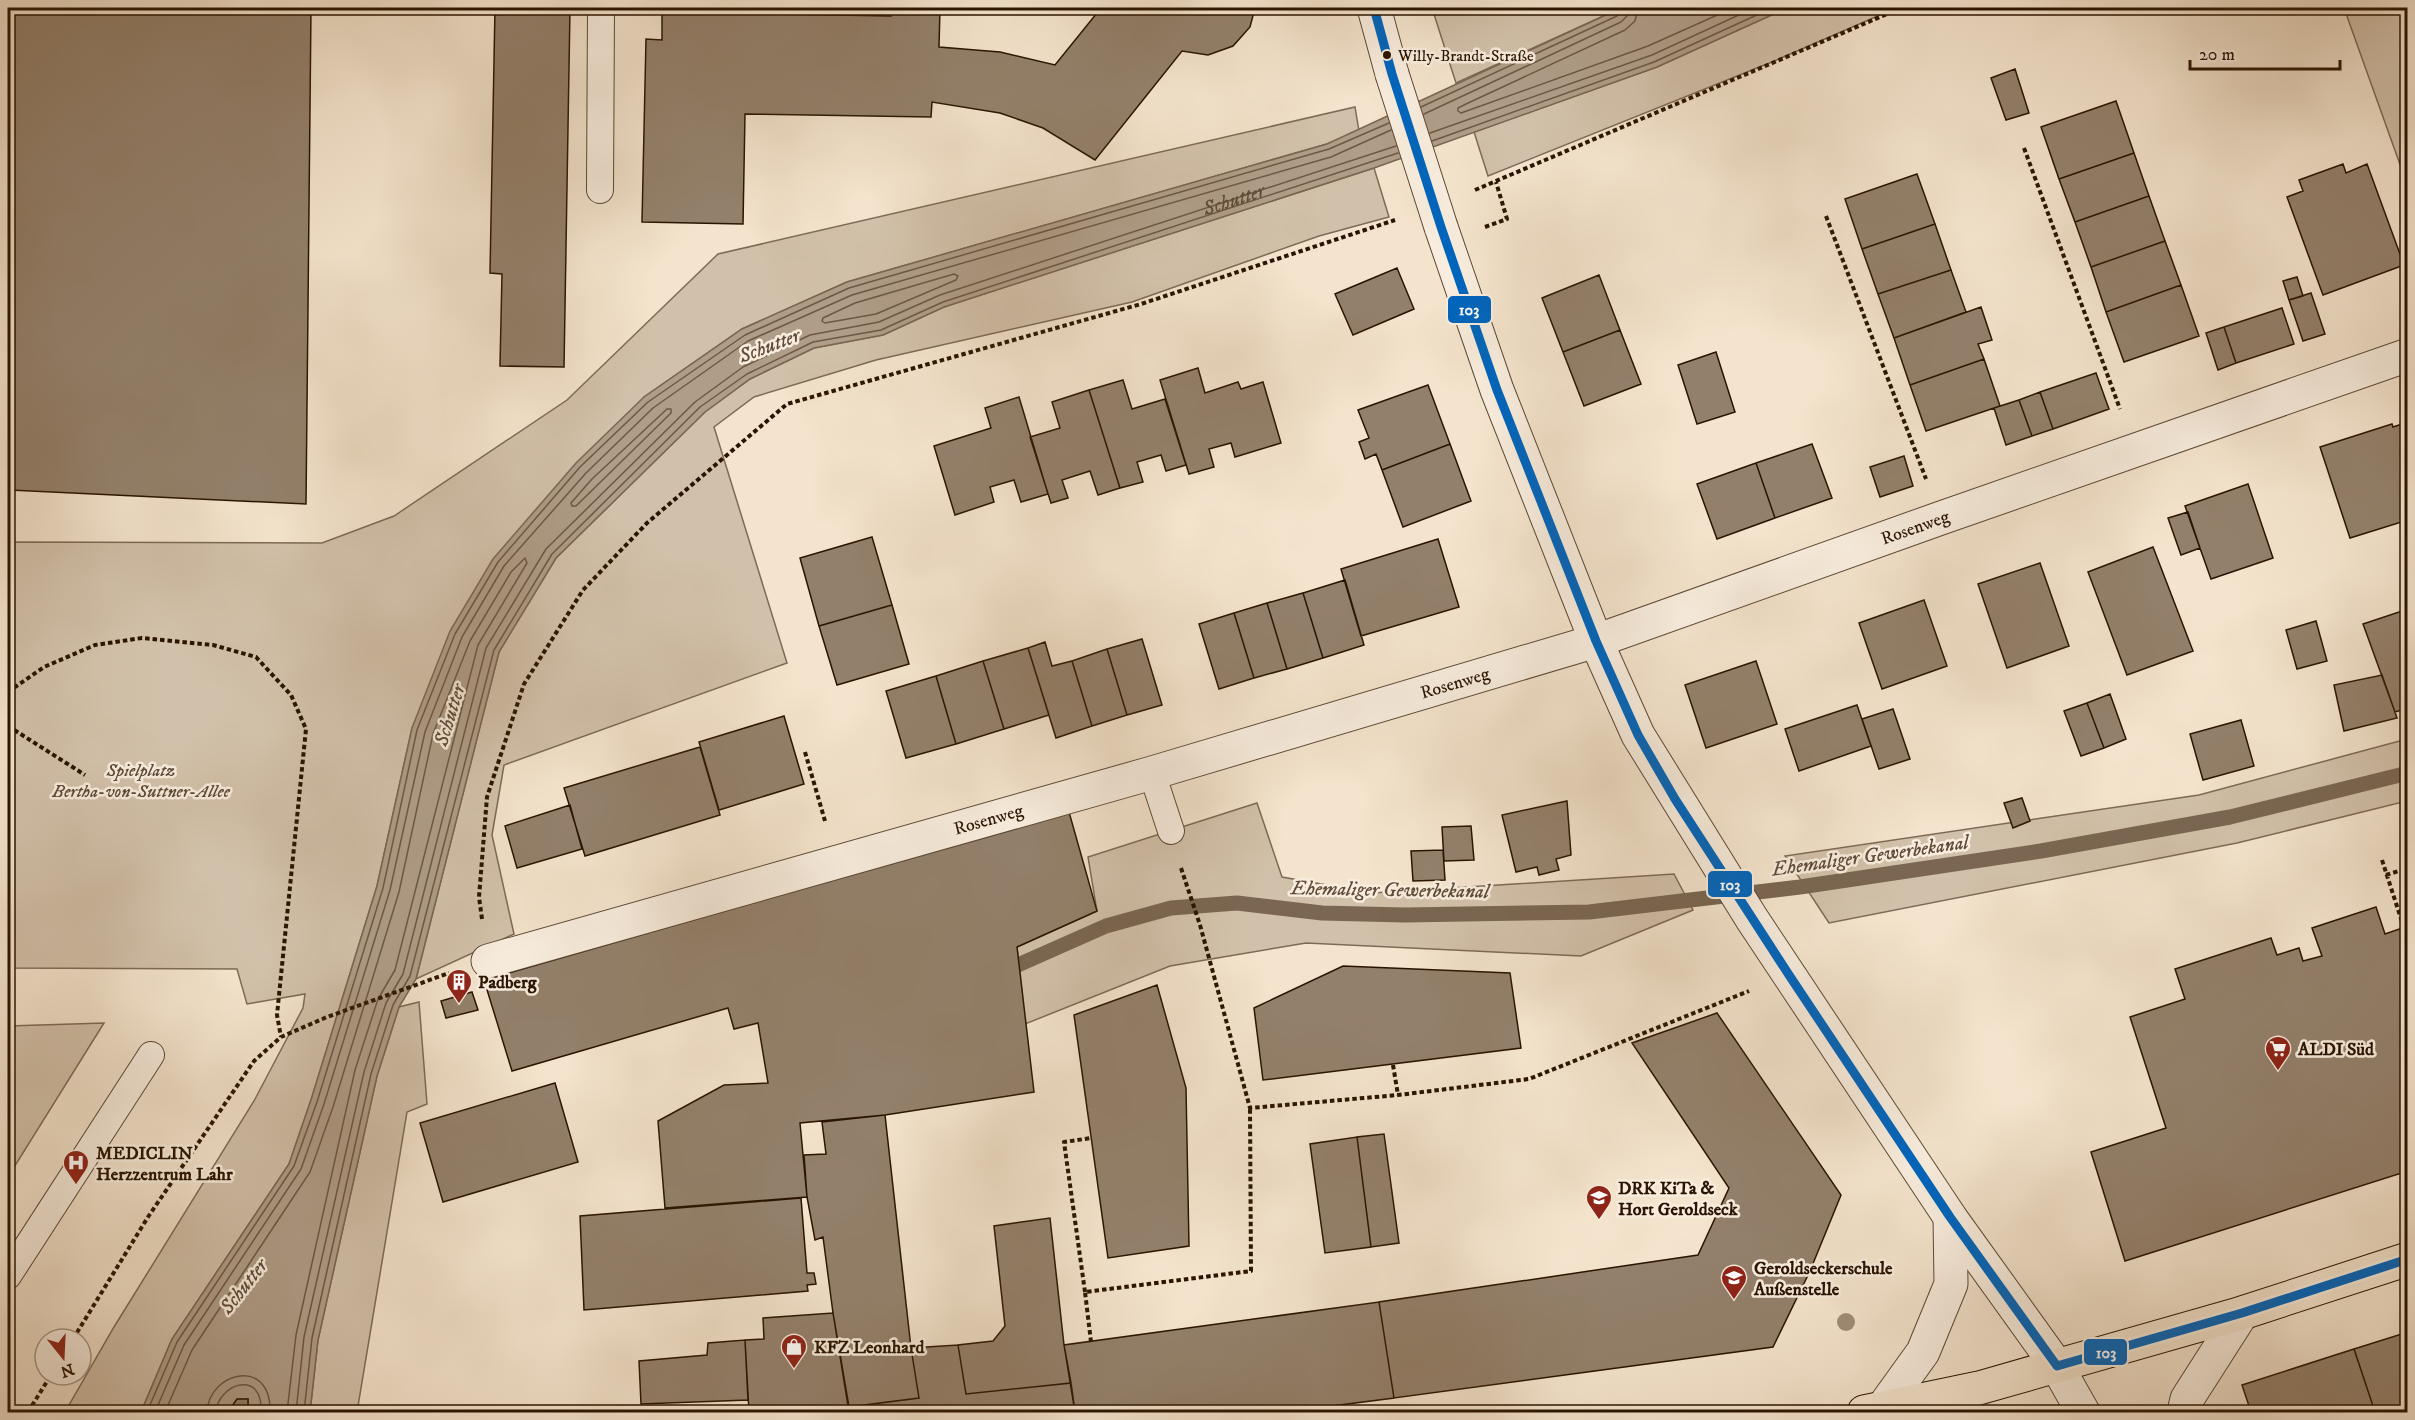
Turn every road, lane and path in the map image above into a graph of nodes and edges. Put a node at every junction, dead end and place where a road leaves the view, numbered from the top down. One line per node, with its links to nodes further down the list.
1 (601, 8): 5 (lane)
2 (1374, 8): 12 (street, bridge)
3 (1901, 8): 7 (path)
4 (2024, 148): 10 (path)
5 (600, 190)
6 (1826, 216): 11 (path)
7 (1507, 219)
8 (1392, 221): 25 (path)
9 (2408, 355): 10 (street, Rosenweg)
10 (2136, 450): 11 (street, Rosenweg)
11 (1941, 518): 12 (street, Rosenweg)
12 (1596, 641): 16 (street, Rosenweg); 26 (street)
13 (8, 692): 28 (path)
14 (8, 726): 17 (path)
15 (805, 752): 20 (path)
16 (1152, 773): 18 (lane); 20 (street, Rosenweg)
17 (85, 775)
18 (1171, 831)
19 (2382, 860): 22 (path)
20 (837, 862): 25 (street, Rosenweg)
21 (2408, 868): 22 (path)
22 (2386, 875): 24 (path)
23 (1186, 885): 32 (path)
24 (2404, 928)
25 (488, 961)
26 (1789, 975): 31 (path); 34 (street)
27 (421, 982): 28 (path)
28 (281, 1037): 39 (path)
29 (151, 1055): 36 (lane)
30 (1393, 1065): 31 (path)
31 (1398, 1095): 32 (path)
32 (1250, 1108): 37 (path)
33 (1091, 1138): 37 (path)
34 (1950, 1217): 41 (street); 43 (street)
35 (2408, 1259): 38 (main road)
36 (8, 1276)
37 (1086, 1292): 40 (path)
38 (2242, 1312): 41 (main road); 46 (street)
39 (80, 1327)
40 (1091, 1342)
41 (2056, 1366): 43 (main road); 45 (street)
42 (44, 1387): 44 (path)
43 (1873, 1411)
44 (28, 1413)
45 (2083, 1413)
46 (2184, 1413)

